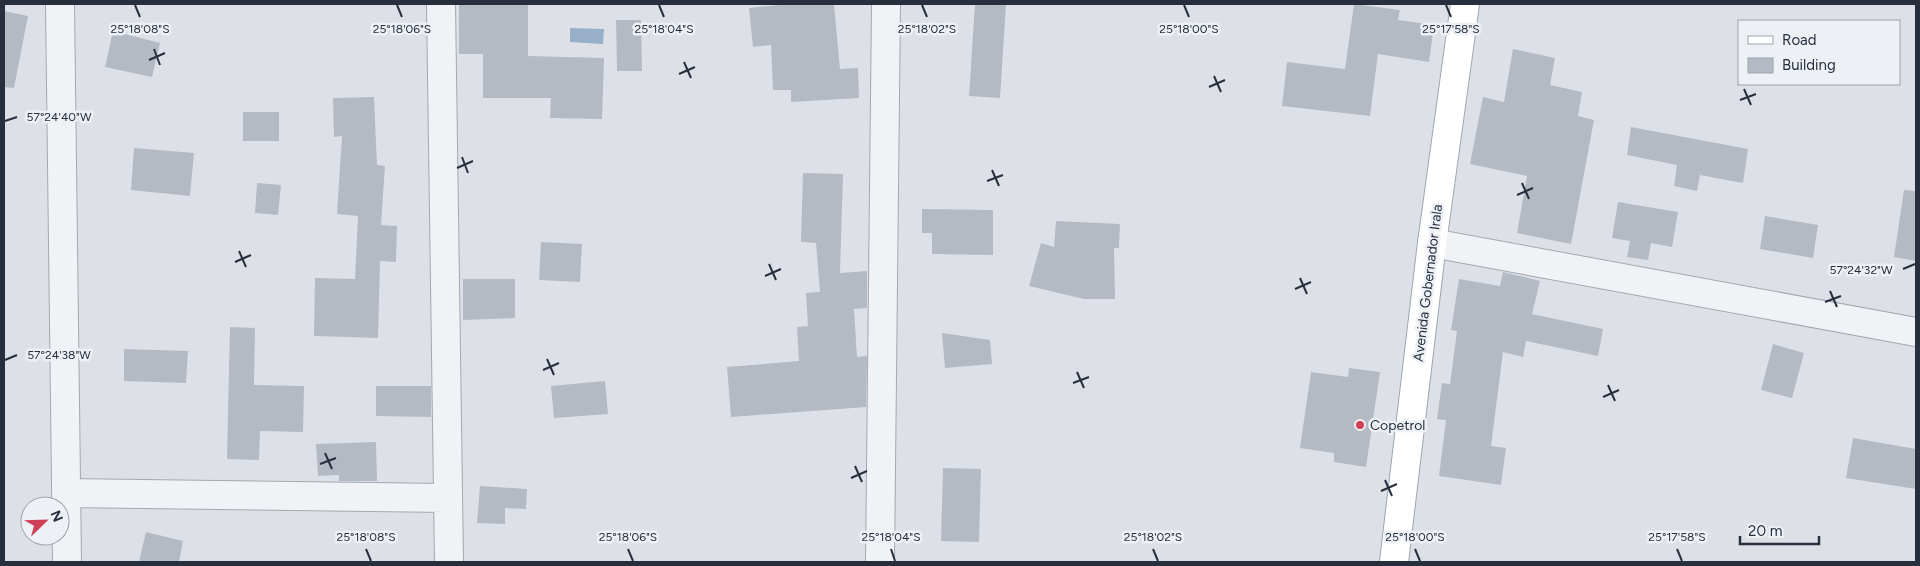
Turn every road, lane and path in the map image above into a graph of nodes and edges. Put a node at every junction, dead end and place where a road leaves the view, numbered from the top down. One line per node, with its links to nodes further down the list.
1 (60, 4): 7 (street)
2 (441, 4): 8 (street)
3 (886, 4): 11 (street)
4 (1465, 4): 5 (main road, Avenida Gobernador Irala)
5 (1432, 243): 6 (street); 12 (main road, Avenida Gobernador Irala)
6 (1916, 332)
7 (66, 493): 8 (street); 9 (street)
8 (447, 498): 10 (street)
9 (67, 562)
10 (449, 562)
11 (880, 562)
12 (1394, 562)

